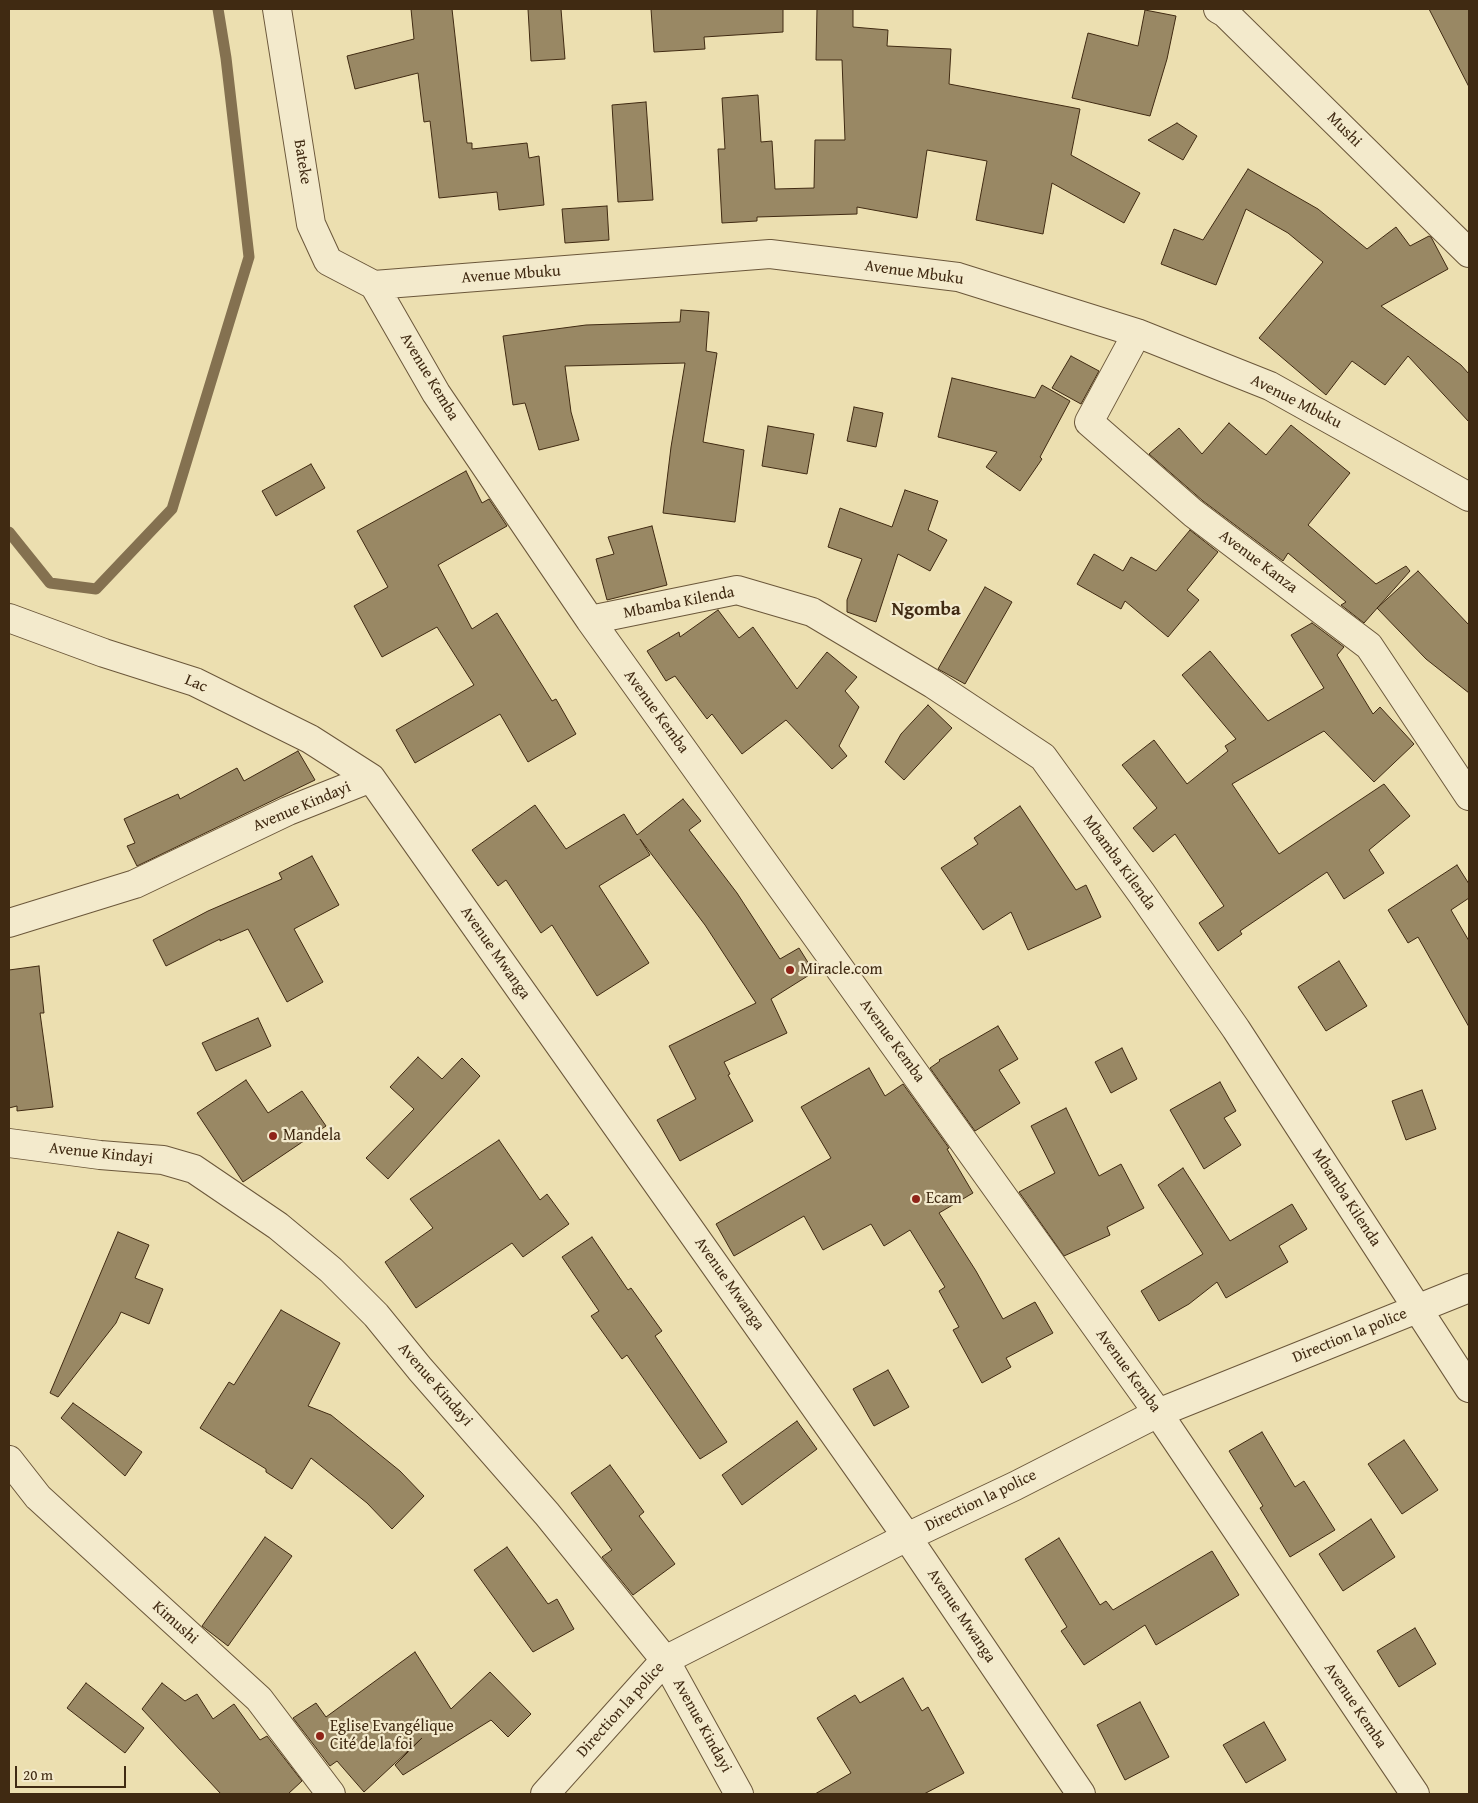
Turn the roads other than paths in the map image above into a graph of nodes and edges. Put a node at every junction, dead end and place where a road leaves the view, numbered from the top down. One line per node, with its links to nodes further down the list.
1 (277, 9): 4 (street, Bateke)
2 (1218, 9): 3 (street, Mushi)
3 (1469, 253)
4 (374, 285): 5 (street, Avenue Mbuku); 8 (street, Avenue Kemba)
5 (1137, 333): 6 (street, Avenue Mbuku); 10 (street, Avenue Kanza)
6 (1469, 497)
7 (9, 618): 9 (street, Lac)
8 (590, 620): 14 (street, Mbamba Kilenda); 16 (street, Avenue Kemba)
9 (371, 778): 11 (street, Avenue Kindayi); 18 (street, Avenue Mwanga)
10 (1469, 796)
11 (9, 923)
12 (9, 1144): 19 (street, Avenue Kindayi)
13 (1469, 1288): 14 (street, Direction la police)
14 (1418, 1310): 15 (street, Mbamba Kilenda); 16 (street, Direction la police)
15 (1469, 1388)
16 (1158, 1413): 18 (street, Direction la police); 24 (street, Avenue Kemba)
17 (9, 1460): 20 (street, Kimushi)
18 (907, 1537): 19 (street, Direction la police); 23 (street, Avenue Mwanga)
19 (665, 1660): 21 (street, Direction la police); 22 (street, Avenue Kindayi)
20 (331, 1794)
21 (545, 1794)
22 (739, 1794)
23 (1081, 1794)
24 (1415, 1794)

